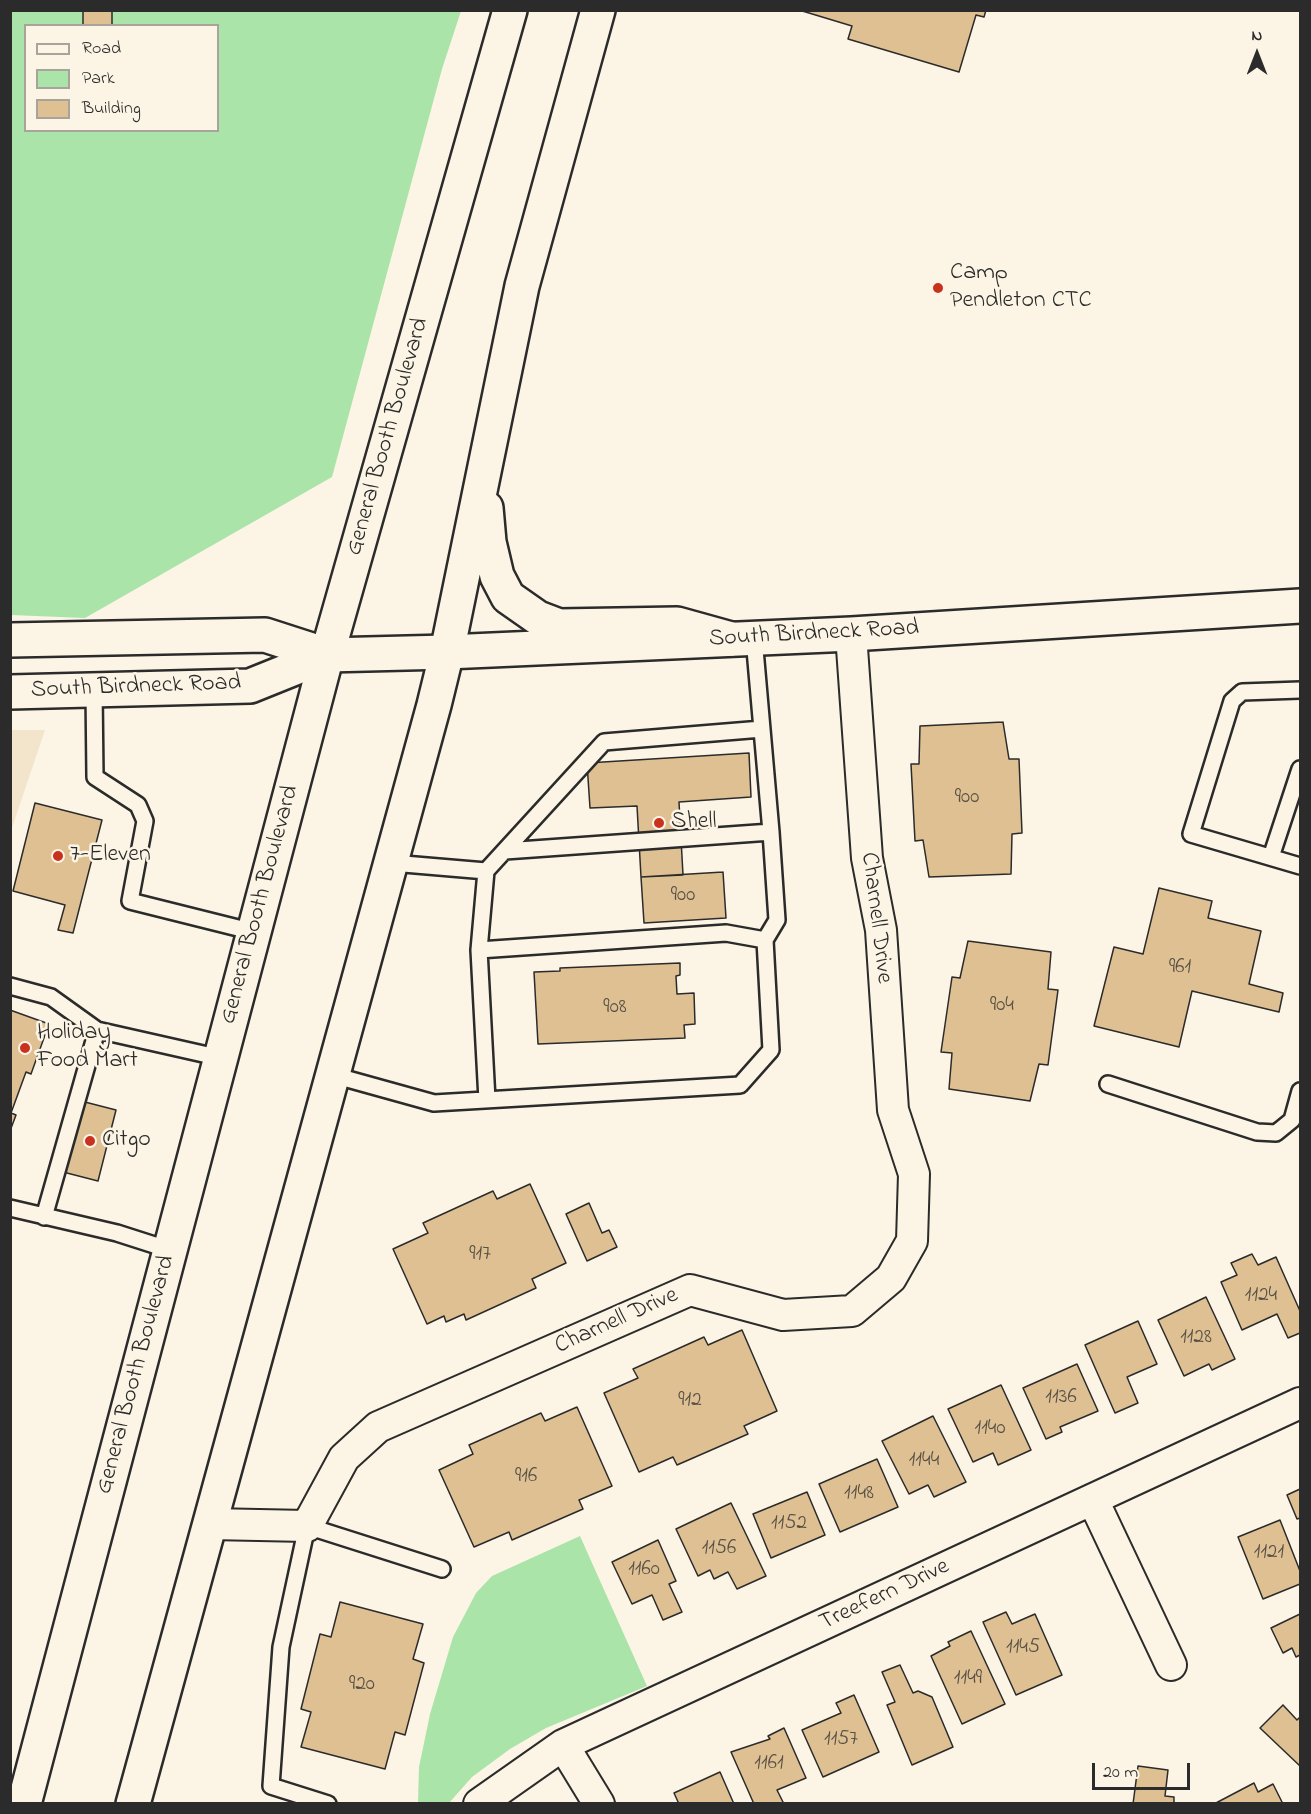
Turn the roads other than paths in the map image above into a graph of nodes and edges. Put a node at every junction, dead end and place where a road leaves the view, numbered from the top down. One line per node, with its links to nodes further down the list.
1 (510, 10): 9 (main road, General Booth Boulevard)
2 (598, 10): 3 (main road)
3 (483, 475): 6 (main road); 8 (main road)
4 (1300, 606): 5 (main road, South Birdneck Road)
5 (851, 634): 6 (main road, South Birdneck Road); 37 (street, Charnell Drive)
6 (742, 639): 8 (main road, South Birdneck Road); 13 (lane)
7 (10, 640): 9 (main road, South Birdneck Road)
8 (447, 652): 9 (main road, South Birdneck Road); 18 (main road)
9 (327, 655): 10 (main road, South Birdneck Road); 21 (main road, General Booth Boulevard)
10 (94, 690): 12 (main road, South Birdneck Road); 21 (lane)
11 (1300, 690): 17 (lane)
12 (10, 692)
13 (762, 729): 15 (lane); 16 (lane)
14 (1300, 769): 17 (lane)
15 (771, 832): 16 (lane); 22 (lane)
16 (505, 851): 20 (lane)
17 (1271, 857): 19 (lane)
18 (392, 863): 20 (lane); 27 (main road)
19 (1300, 866)
20 (486, 871): 23 (lane)
21 (254, 932): 26 (main road, General Booth Boulevard)
22 (765, 940): 23 (lane); 30 (lane)
23 (479, 950): 30 (lane)
24 (10, 986): 25 (lane)
25 (97, 1030): 26 (lane); 32 (lane)
26 (221, 1058): 33 (main road, General Booth Boulevard)
27 (333, 1075): 30 (lane); 36 (main road)
28 (1108, 1084): 29 (lane)
29 (1300, 1091)
30 (487, 1100)
31 (10, 1208): 32 (lane)
32 (44, 1216): 33 (lane)
33 (170, 1250): 41 (main road, General Booth Boulevard)
34 (1300, 1403): 35 (street, Treefern Drive)
35 (1092, 1500): 39 (street); 40 (street, Treefern Drive)
36 (210, 1524): 37 (street); 42 (main road)
37 (307, 1526): 38 (lane); 43 (lane)
38 (442, 1569)
39 (1171, 1665)
40 (563, 1745): 44 (street, Treefern Drive); 45 (street)
41 (24, 1803)
42 (133, 1803)
43 (328, 1803)
44 (479, 1803)
45 (599, 1803)

